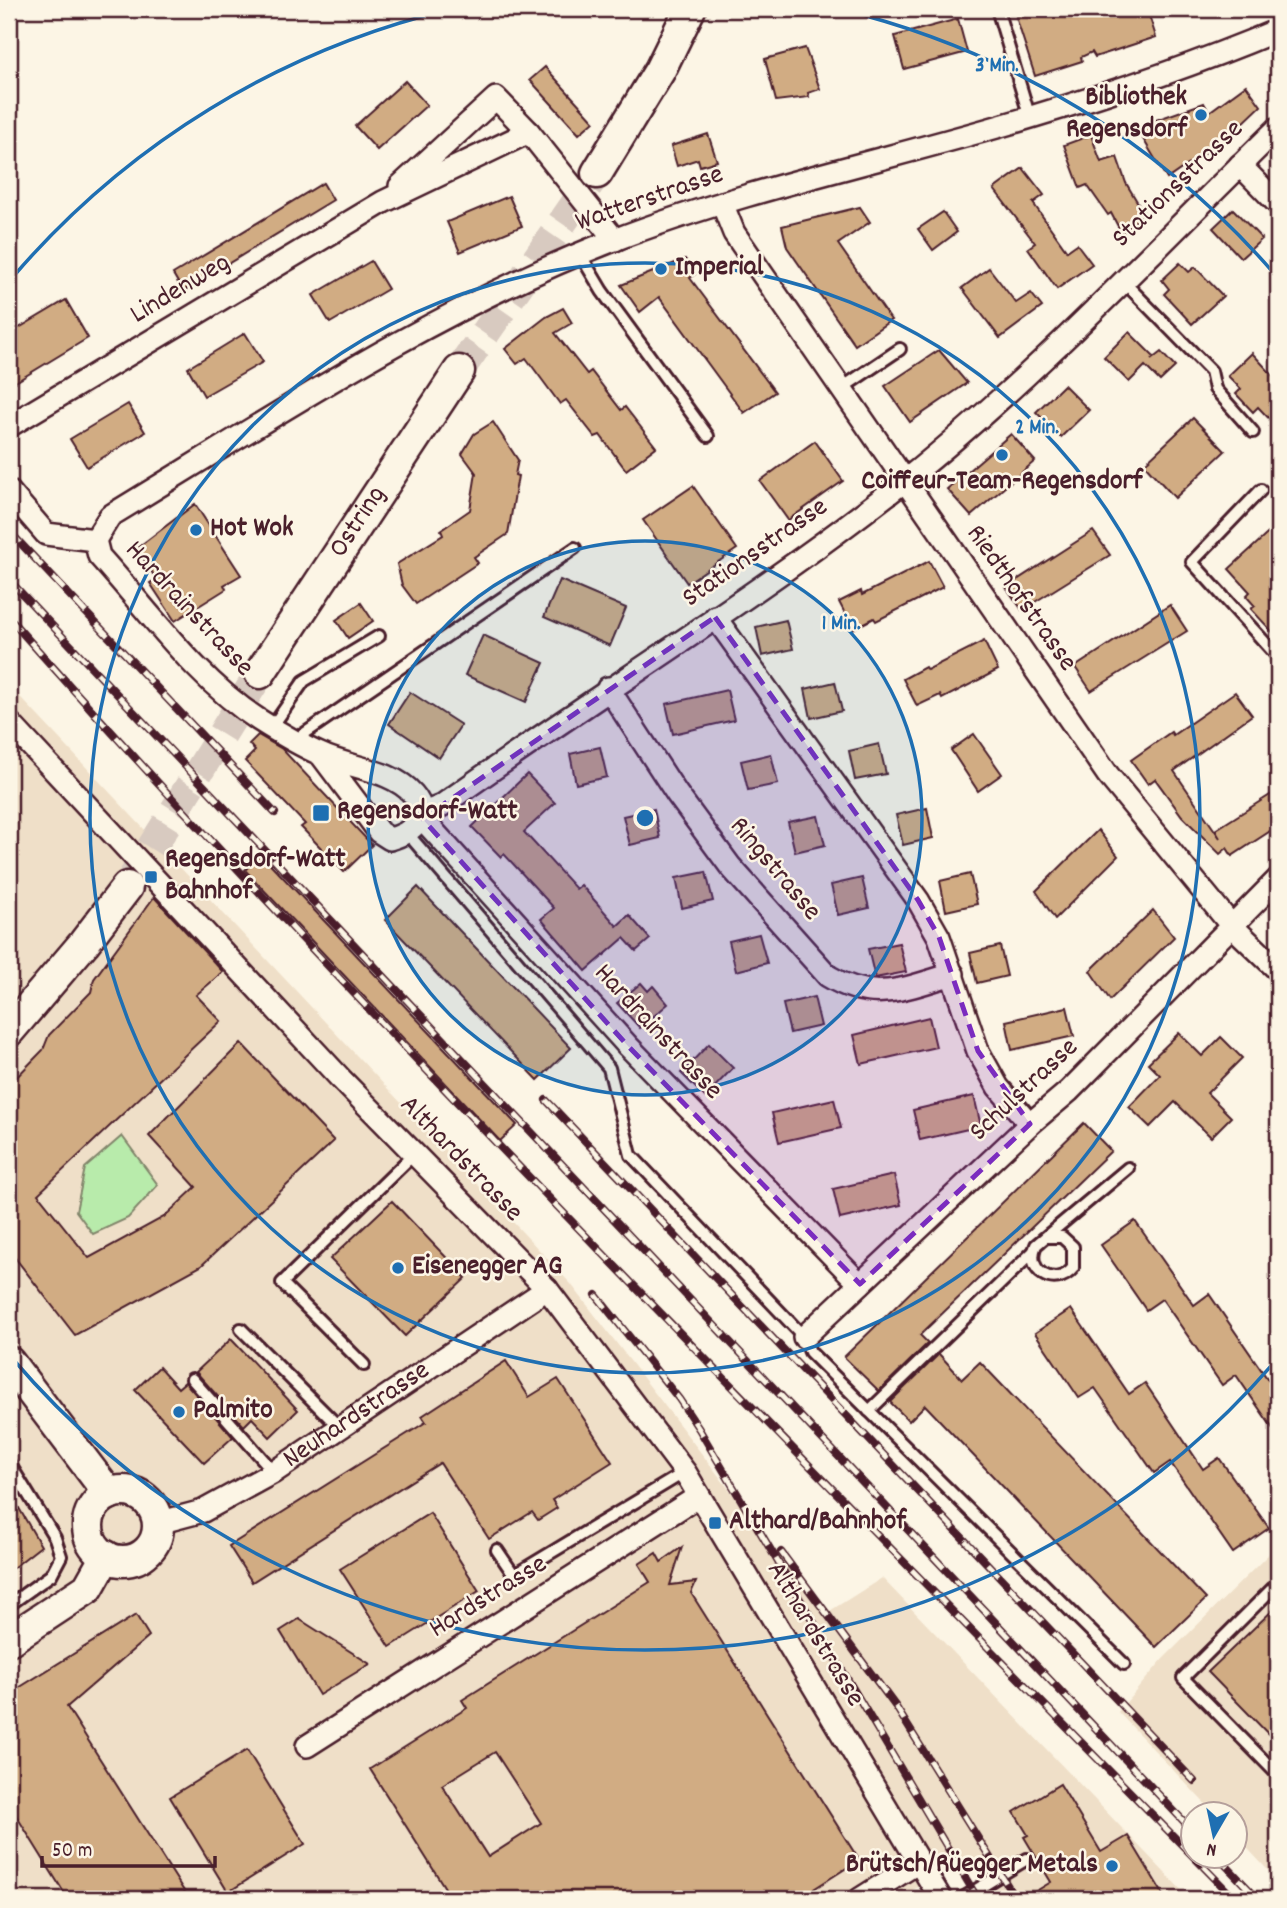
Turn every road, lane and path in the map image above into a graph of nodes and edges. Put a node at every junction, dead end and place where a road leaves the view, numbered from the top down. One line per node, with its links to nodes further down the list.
1 (690, 9): 8 (main road)
2 (997, 9): 4 (lane)
3 (1278, 30): 4 (street, Watterstrasse)
4 (1030, 118): 10 (street, Watterstrasse)
5 (1278, 128): 7 (street, Stationsstrasse)
6 (529, 132): 9 (street, Lindenweg); 9 (street, Lindenweg); 12 (street)
7 (1240, 165): 11 (street); 14 (street, Stationsstrasse)
8 (597, 173)
9 (383, 202): 18 (street, Lindenweg)
10 (722, 203): 12 (street, Watterstrasse); 17 (street, Riedthofstrasse)
11 (1278, 204)
12 (615, 240): 13 (street, Watterstrasse)
13 (580, 254): 20 (lane); 24 (street, Watterstrasse)
14 (1122, 280): 19 (lane); 21 (street, Stationsstrasse)
15 (900, 349): 17 (lane)
16 (459, 371): 29 (main road, Ostring)
17 (842, 388): 21 (street, Riedthofstrasse)
18 (9, 426)
19 (1253, 432)
20 (708, 436)
21 (904, 481): 26 (street, Stationsstrasse); 39 (street, Riedthofstrasse)
22 (1261, 490): 28 (lane)
23 (9, 491): 24 (street)
24 (95, 540): 32 (street, Hardrainstrasse)
25 (575, 548): 33 (lane)
26 (715, 617): 30 (street, Stationsstrasse); 41 (street)
27 (379, 636): 32 (lane)
28 (1278, 657)
29 (260, 673)
30 (608, 688): 35 (street, Stationsstrasse); 41 (street, Ringstrasse)
31 (9, 722): 44 (street, Althardstrasse)
32 (272, 727): 33 (street, Hardrainstrasse)
33 (295, 740): 34 (street, Hardrainstrasse)
34 (321, 755): 35 (street, Hardrainstrasse); 36 (street, Hardrainstrasse)
35 (419, 815): 36 (street); 48 (street, Hardrainstrasse)
36 (408, 834): 51 (lane)
37 (1278, 879): 39 (street, Schulstrasse)
38 (127, 887): 42 (main road)
39 (1231, 925): 40 (street, Riedthofstrasse); 43 (street, Schulstrasse)
40 (1278, 970)
41 (953, 974): 43 (street)
42 (9, 1031)
43 (1030, 1124): 48 (street, Schulstrasse)
44 (415, 1153): 49 (street, Althardstrasse); 52 (lane)
45 (1128, 1168): 46 (lane)
46 (1048, 1237): 47 (lane); 47 (lane)
47 (1033, 1251): 55 (lane)
48 (860, 1284): 51 (street, Schulstrasse)
49 (547, 1289): 56 (street, Neuhardstrasse); 59 (street, Althardstrasse)
50 (241, 1329): 56 (lane)
51 (804, 1337): 55 (lane)
52 (364, 1365)
53 (13, 1375): 60 (main road)
54 (192, 1379): 58 (lane)
55 (869, 1411): 68 (lane)
56 (340, 1428): 58 (street, Neuhardstrasse)
57 (9, 1463): 66 (lane)
58 (274, 1472): 62 (street, Neuhardstrasse)
59 (685, 1472): 61 (street, Althardstrasse); 63 (lane)
60 (109, 1494): 62 (main road); 64 (main road)
61 (699, 1496): 69 (street, Hardstrasse); 72 (street, Althardstrasse)
62 (158, 1523): 64 (main road)
63 (498, 1550)
64 (106, 1556): 67 (main road)
65 (1278, 1583): 70 (lane)
66 (9, 1605)
67 (9, 1640)
68 (1124, 1664)
69 (307, 1746)
70 (1278, 1775)
71 (1027, 1859): 75 (lane)
72 (917, 1863): 73 (street); 74 (street, Althardstrasse)
73 (860, 1899)
74 (941, 1899)
75 (961, 1899)

